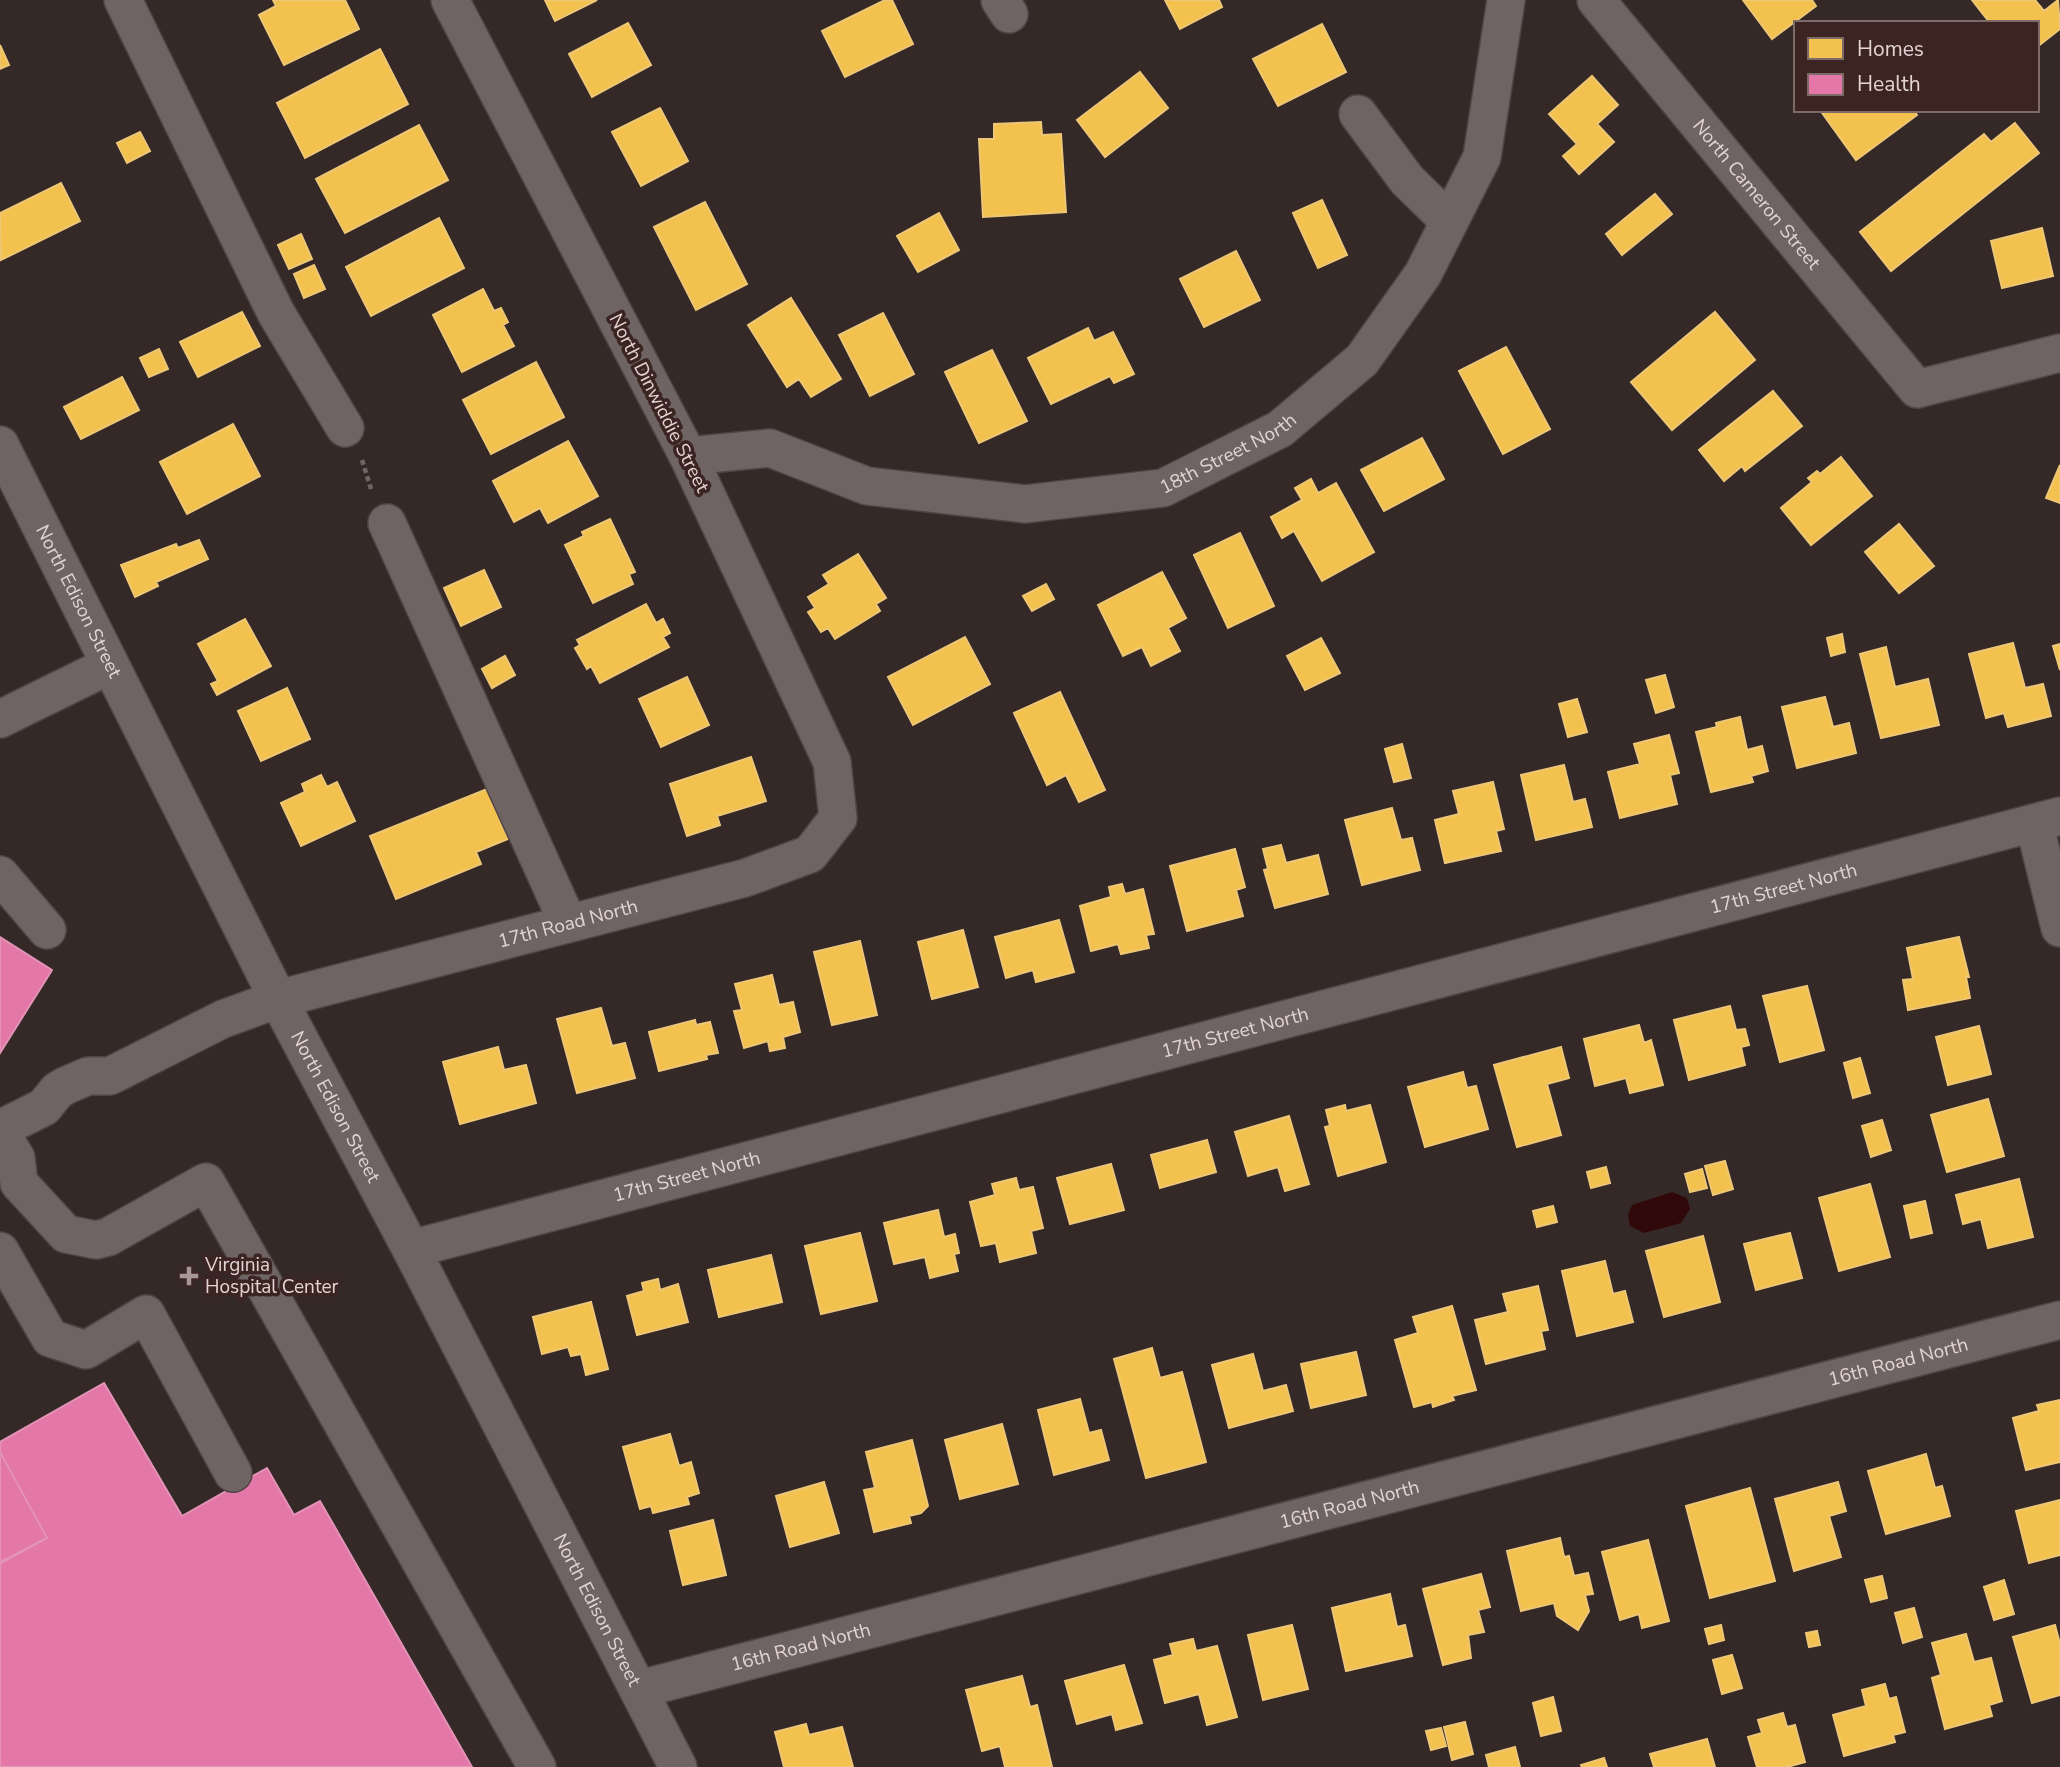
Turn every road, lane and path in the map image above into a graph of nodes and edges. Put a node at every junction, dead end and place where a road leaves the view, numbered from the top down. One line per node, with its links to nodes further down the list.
1 (123, 0): 8 (street)
2 (450, 0): 10 (street, North Dinwiddie Street)
3 (1506, 0): 6 (street, 18th Street North)
4 (1596, 0): 7 (street, North Cameron Street)
5 (1358, 114): 6 (street)
6 (1450, 221): 10 (street, 18th Street North)
7 (2060, 353)
8 (345, 428): 11 (path)
9 (0, 444): 12 (street, North Edison Street)
10 (688, 456): 14 (street, North Dinwiddie Street)
11 (387, 523): 17 (street)
12 (110, 665): 13 (street); 20 (street, North Edison Street)
13 (2, 714)
14 (838, 818): 17 (street, 17th Road North)
15 (2047, 820): 18 (street); 22 (street, 17th Street North)
16 (0, 875): 19 (street)
17 (568, 923): 20 (street, 17th Road North)
18 (2060, 929)
19 (47, 930)
20 (278, 999): 21 (street, 17th Road North); 22 (street, North Edison Street)
21 (5, 1139): 27 (street)
22 (411, 1249): 26 (street, North Edison Street)
23 (0, 1251): 25 (street)
24 (2060, 1321): 26 (street, 16th Road North)
25 (233, 1473)
26 (640, 1689): 28 (street, North Edison Street)
27 (537, 1767)
28 (678, 1767)

